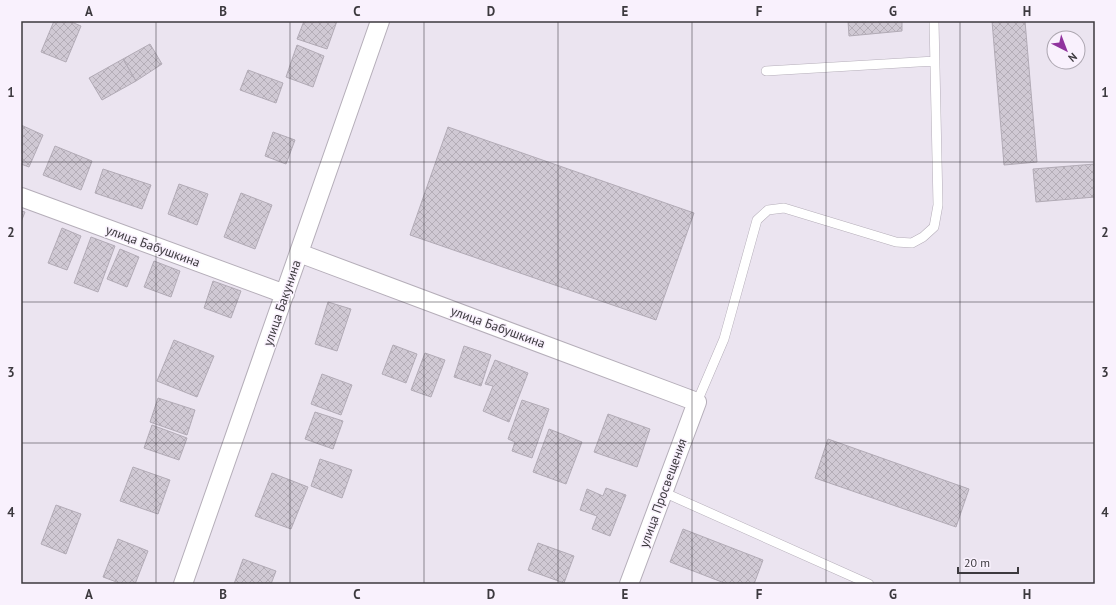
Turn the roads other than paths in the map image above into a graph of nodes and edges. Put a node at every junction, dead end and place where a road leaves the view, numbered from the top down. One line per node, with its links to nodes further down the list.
1 (380, 21): 6 (street, улица Бакунина)
2 (934, 21): 3 (lane)
3 (935, 61): 4 (lane); 8 (lane)
4 (766, 71)
5 (21, 197): 7 (street, улица Бабушкина)
6 (299, 253): 7 (street, улица Бакунина); 8 (street, улица Бабушкина)
7 (285, 294): 10 (street, улица Бакунина)
8 (697, 402): 9 (street, улица Просвещения)
9 (663, 492): 11 (street, улица Просвещения); 12 (lane)
10 (184, 584)
11 (629, 584)
12 (869, 584)

